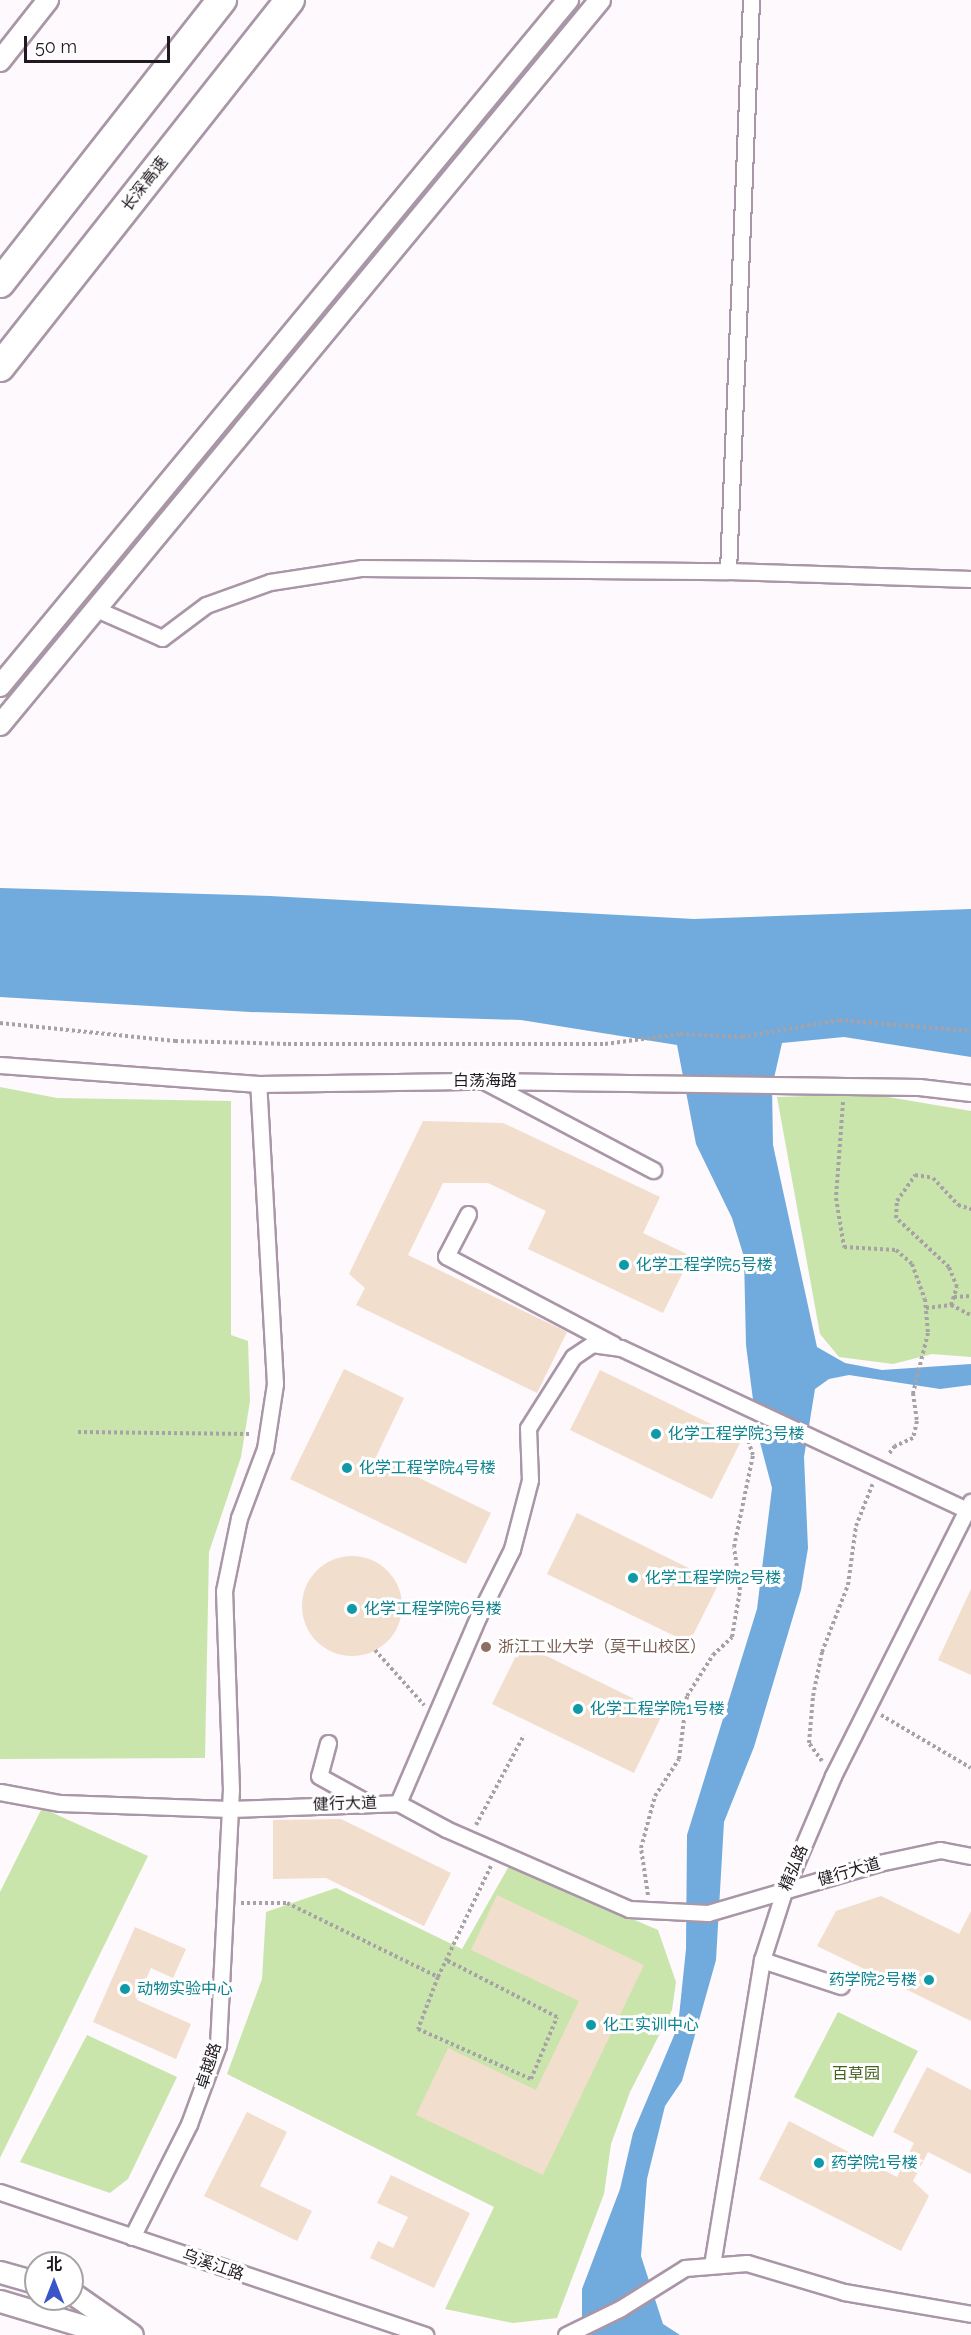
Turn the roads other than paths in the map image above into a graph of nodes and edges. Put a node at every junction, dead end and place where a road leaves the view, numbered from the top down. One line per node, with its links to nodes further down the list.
1 (48, 0): 7 (street)
2 (222, 0): 8 (highway)
3 (290, 0): 9 (highway, 长深高速)
4 (568, 0): 13 (street)
5 (600, 0): 12 (street)
6 (751, 0): 10 (street)
7 (0, 61)
8 (0, 283)
9 (0, 367)
10 (728, 571): 11 (street); 12 (street)
11 (971, 579)
12 (96, 609): 14 (street)
13 (0, 686)
14 (0, 725)
15 (0, 1065): 17 (street, 白荡海路)
16 (483, 1081): 17 (street, 白荡海路); 18 (street, 白荡海路); 19 (street)
17 (258, 1084): 27 (street, 卓越路)
18 (971, 1093)
19 (653, 1170)
20 (468, 1215): 21 (street)
21 (621, 1348): 22 (street); 26 (street)
22 (969, 1506): 29 (street, 精弘路)
23 (328, 1743): 25 (street)
24 (0, 1791): 27 (street, 健行大道)
25 (368, 1803): 26 (street, 健行大道); 27 (street, 健行大道)
26 (398, 1803): 29 (street, 健行大道)
27 (230, 1809): 33 (street, 卓越路)
28 (971, 1856): 29 (street, 健行大道)
29 (784, 1891): 30 (street, 精弘路)
30 (762, 1960): 31 (street); 34 (street, 精弘路)
31 (841, 1986)
32 (0, 2192): 33 (street, 乌溪江路)
33 (132, 2237): 43 (street, 乌溪江路)
34 (712, 2265): 39 (street); 40 (street)
35 (0, 2272): 36 (main road)
36 (24, 2279)
37 (0, 2301): 41 (main road)
38 (84, 2301): 42 (main road)
39 (971, 2314)
40 (568, 2334)
41 (113, 2335)
42 (132, 2335)
43 (426, 2335)

